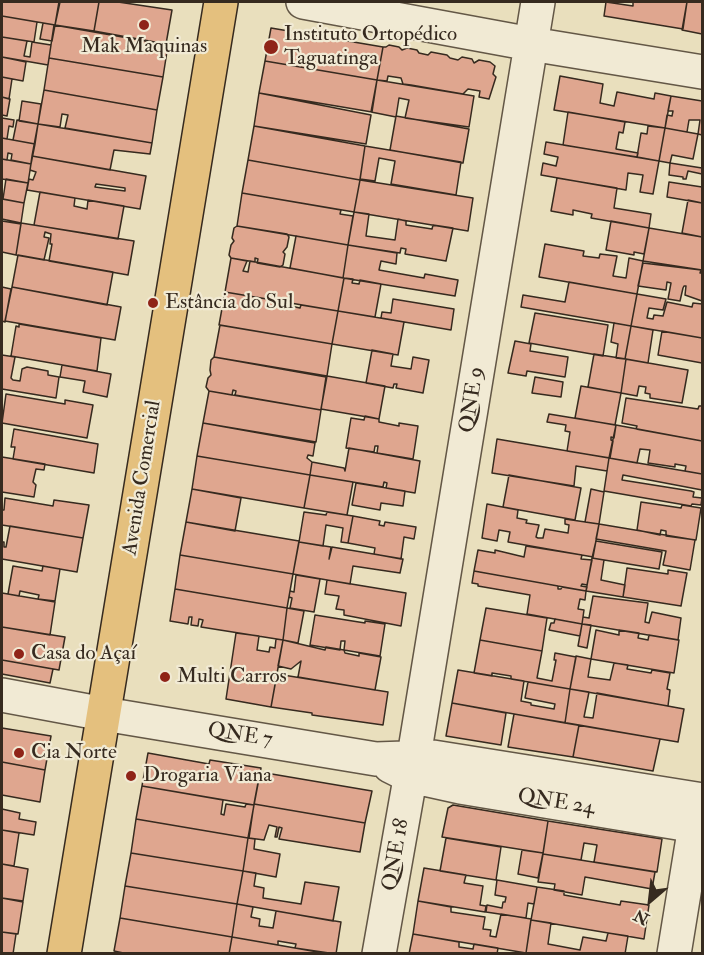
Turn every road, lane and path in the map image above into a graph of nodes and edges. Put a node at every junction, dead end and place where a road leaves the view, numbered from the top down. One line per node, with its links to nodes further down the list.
1 (221, 2): 7 (main road, Avenida Comercial)
2 (303, 2): 4 (street)
3 (538, 2): 4 (street, QNE 9)
4 (531, 44): 5 (street); 8 (street, QNE 9)
5 (702, 72)
6 (2, 696): 7 (street, QNE 7)
7 (104, 714): 8 (street, QNE 7); 10 (main road, Avenida Comercial)
8 (412, 766): 9 (street, QNE 24); 11 (street, QNE 18)
9 (700, 807): 12 (street)
10 (64, 954)
11 (379, 954)
12 (674, 954)

